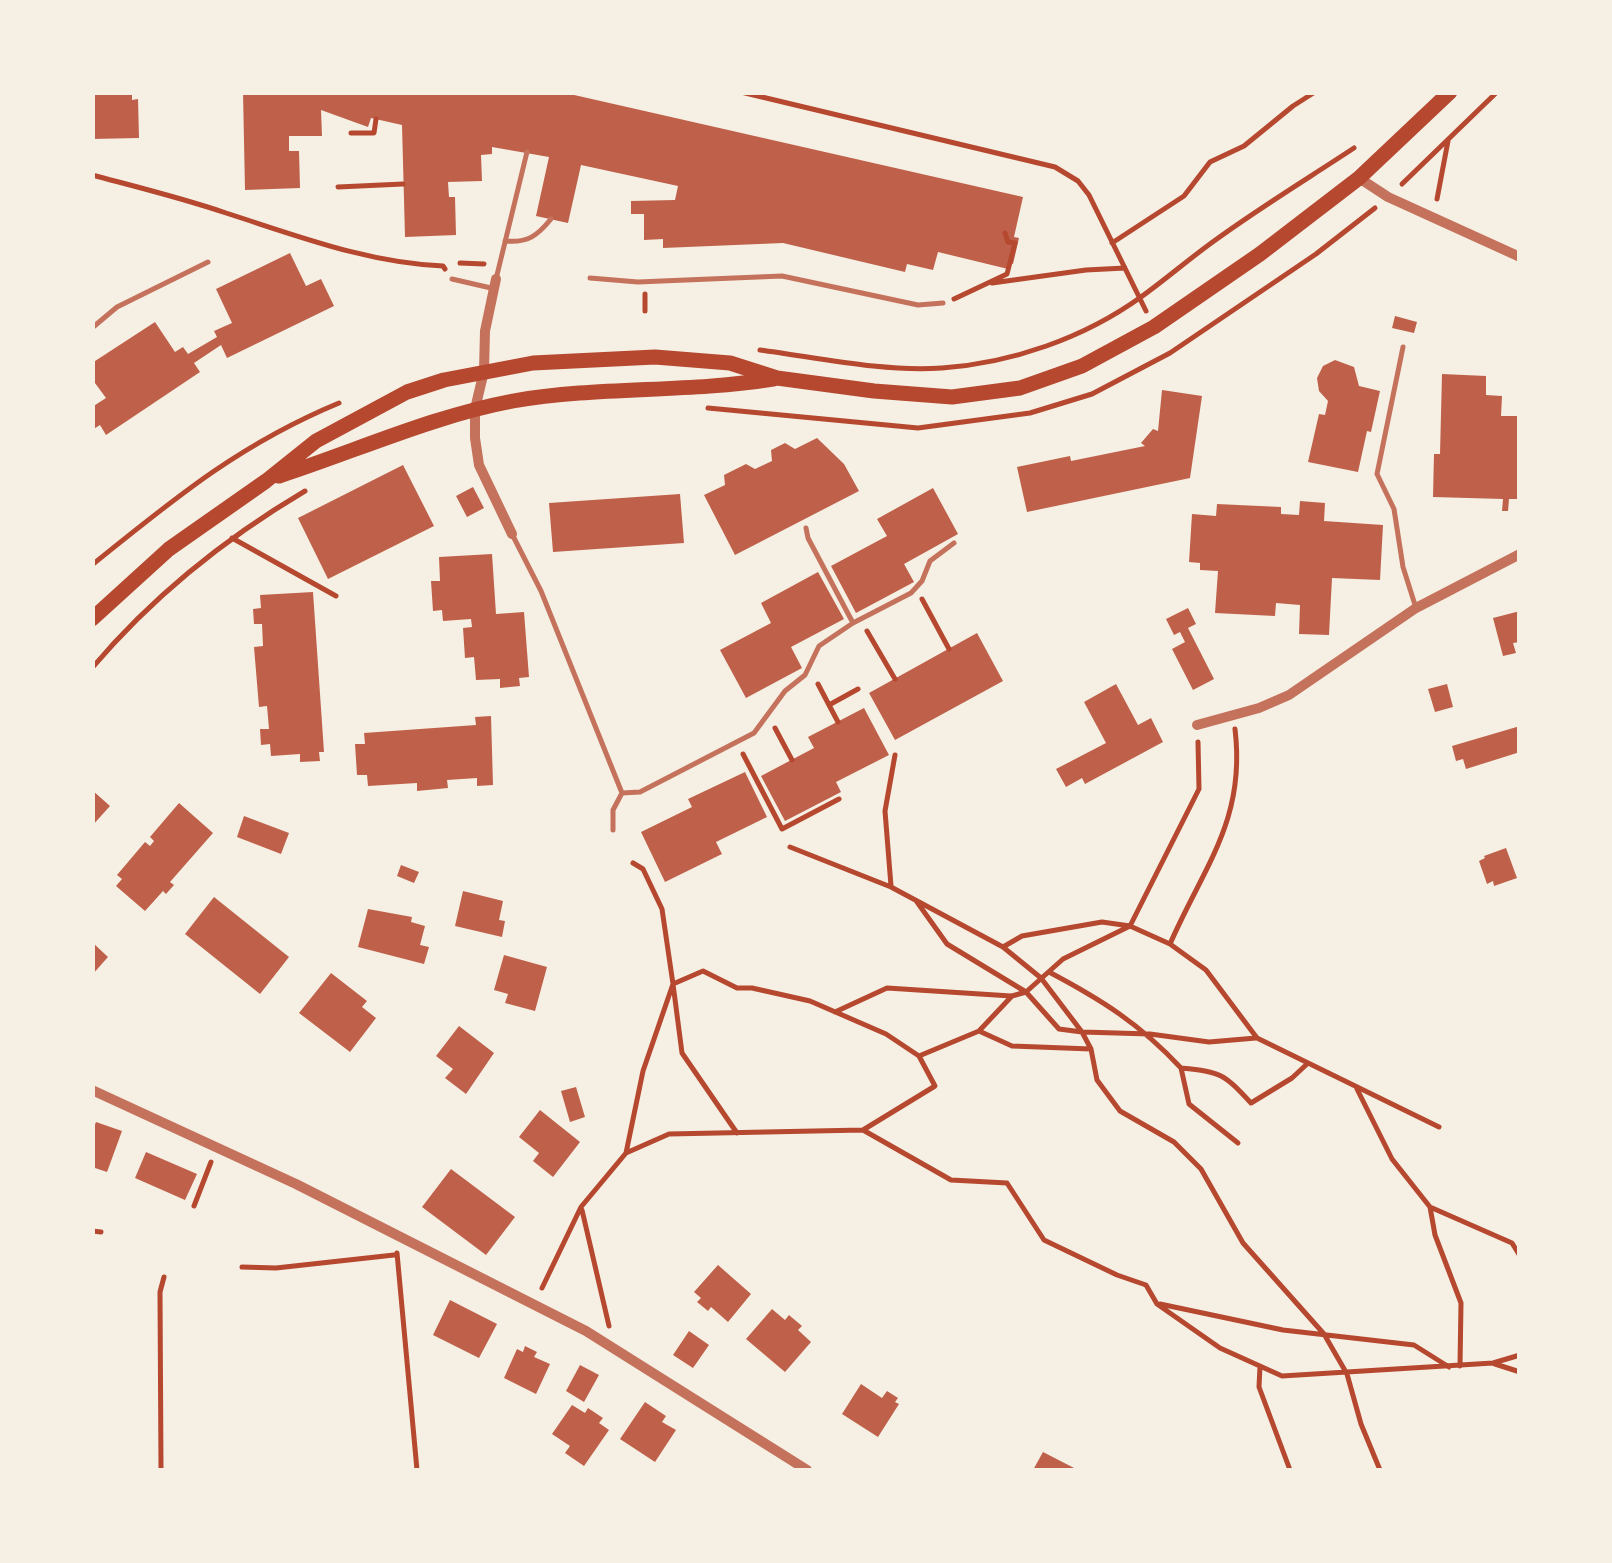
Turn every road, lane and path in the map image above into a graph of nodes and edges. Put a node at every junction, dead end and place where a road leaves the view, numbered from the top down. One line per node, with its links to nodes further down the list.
1 (741, 92): 19 (path)
2 (1315, 92): 19 (path)
3 (1450, 92): 11 (main road)
4 (1498, 92): 7 (path)
5 (376, 119): 6 (path)
6 (351, 133)
7 (1449, 138): 14 (path); 16 (path)
8 (1354, 148): 29 (path)
9 (527, 152): 18 (lane)
10 (92, 175): 23 (path)
11 (1359, 178): 14 (street); 31 (main road)
12 (403, 184): 13 (path)
13 (338, 187)
14 (1388, 197): 16 (street)
15 (551, 219): 18 (lane)
16 (1447, 225): 20 (street)
17 (1005, 234): 27 (path)
18 (505, 241): 22 (lane)
19 (1112, 242): 24 (path)
20 (1520, 257)
21 (208, 262): 32 (lane)
22 (499, 265): 23 (path); 28 (lane)
23 (443, 266): 26 (path)
24 (1125, 268): 27 (path); 29 (path)
25 (590, 278): 30 (lane)
26 (452, 279): 28 (lane)
27 (992, 283): 30 (path)
28 (495, 284): 36 (street)
29 (1140, 298): 31 (path); 34 (path)
30 (944, 303)
31 (1154, 327): 35 (path); 37 (main road)
32 (92, 328)
33 (1403, 347): 48 (lane)
34 (746, 348)
35 (1170, 353)
36 (484, 372): 37 (main road); 38 (street); 39 (main road)
37 (777, 378): 38 (main road)
38 (475, 409): 39 (main road); 42 (street)
39 (266, 481): 49 (main road)
40 (306, 490): 43 (path)
41 (806, 528): 50 (lane)
42 (512, 534): 65 (lane)
43 (232, 538): 46 (path); 53 (path)
44 (954, 543): 50 (lane)
45 (1520, 554): 48 (street)
46 (336, 596)
47 (922, 598): 52 (path)
48 (1416, 608): 58 (street)
49 (92, 619)
50 (853, 623): 54 (lane)
51 (870, 637): 55 (path)
52 (949, 649)
53 (92, 668)
54 (810, 668): 57 (path); 62 (lane)
55 (895, 678)
56 (858, 689): 57 (path)
57 (829, 705): 59 (path)
58 (1233, 716): 60 (street); 73 (path)
59 (838, 722)
60 (1198, 725): 72 (path)
61 (778, 734): 64 (path)
62 (737, 742): 65 (lane); 66 (path)
63 (895, 755): 70 (path)
64 (792, 760)
65 (622, 793): 67 (lane)
66 (840, 799)
67 (613, 830)
68 (790, 846): 70 (path)
69 (633, 863): 77 (path)
70 (891, 886): 71 (path)
71 (918, 902): 74 (path); 78 (path)
72 (1130, 926): 73 (path); 74 (path); 75 (path)
73 (1170, 944): 84 (path)
74 (1003, 947): 76 (path)
75 (1049, 972): 76 (path); 83 (path)
76 (1041, 978): 78 (path); 82 (path)
77 (673, 984): 80 (path); 93 (path); 95 (path)
78 (1026, 992): 79 (path); 82 (path)
79 (1012, 996): 80 (path); 81 (path)
80 (835, 1012): 86 (path)
81 (979, 1031): 85 (path); 86 (path)
82 (1082, 1032): 83 (path); 85 (path)
83 (1150, 1034): 84 (path); 88 (path)
84 (1257, 1038): 87 (path)
85 (1091, 1049): 107 (path)
86 (920, 1056): 92 (path)
87 (1307, 1064): 88 (path); 89 (path)
88 (1181, 1068): 94 (path)
89 (1356, 1086): 91 (path); 98 (path)
90 (92, 1090): 105 (street)
91 (1439, 1127)
92 (862, 1130): 93 (path); 106 (path)
93 (737, 1133): 95 (path)
94 (1238, 1144)
95 (626, 1154): 99 (path)
96 (211, 1162): 97 (path)
97 (194, 1206)
98 (1430, 1207): 102 (path); 112 (path)
99 (582, 1208): 105 (path); 108 (path)
100 (92, 1231): 101 (path)
101 (101, 1232)
102 (1520, 1256)
103 (242, 1267): 117 (path)
104 (164, 1276): 116 (path)
105 (534, 1304): 108 (street)
106 (1157, 1304): 107 (path); 111 (path)
107 (1324, 1334): 113 (path); 115 (path)
108 (614, 1348): 118 (street)
109 (1520, 1355): 110 (path)
110 (1492, 1364): 112 (path); 114 (path)
111 (1260, 1366): 115 (path); 119 (path)
112 (1460, 1366): 113 (path)
113 (1448, 1367): 115 (path)
114 (1520, 1372)
115 (1347, 1374): 120 (path)
116 (161, 1470)
117 (417, 1470)
118 (807, 1470)
119 (1290, 1470)
120 (1380, 1470)

